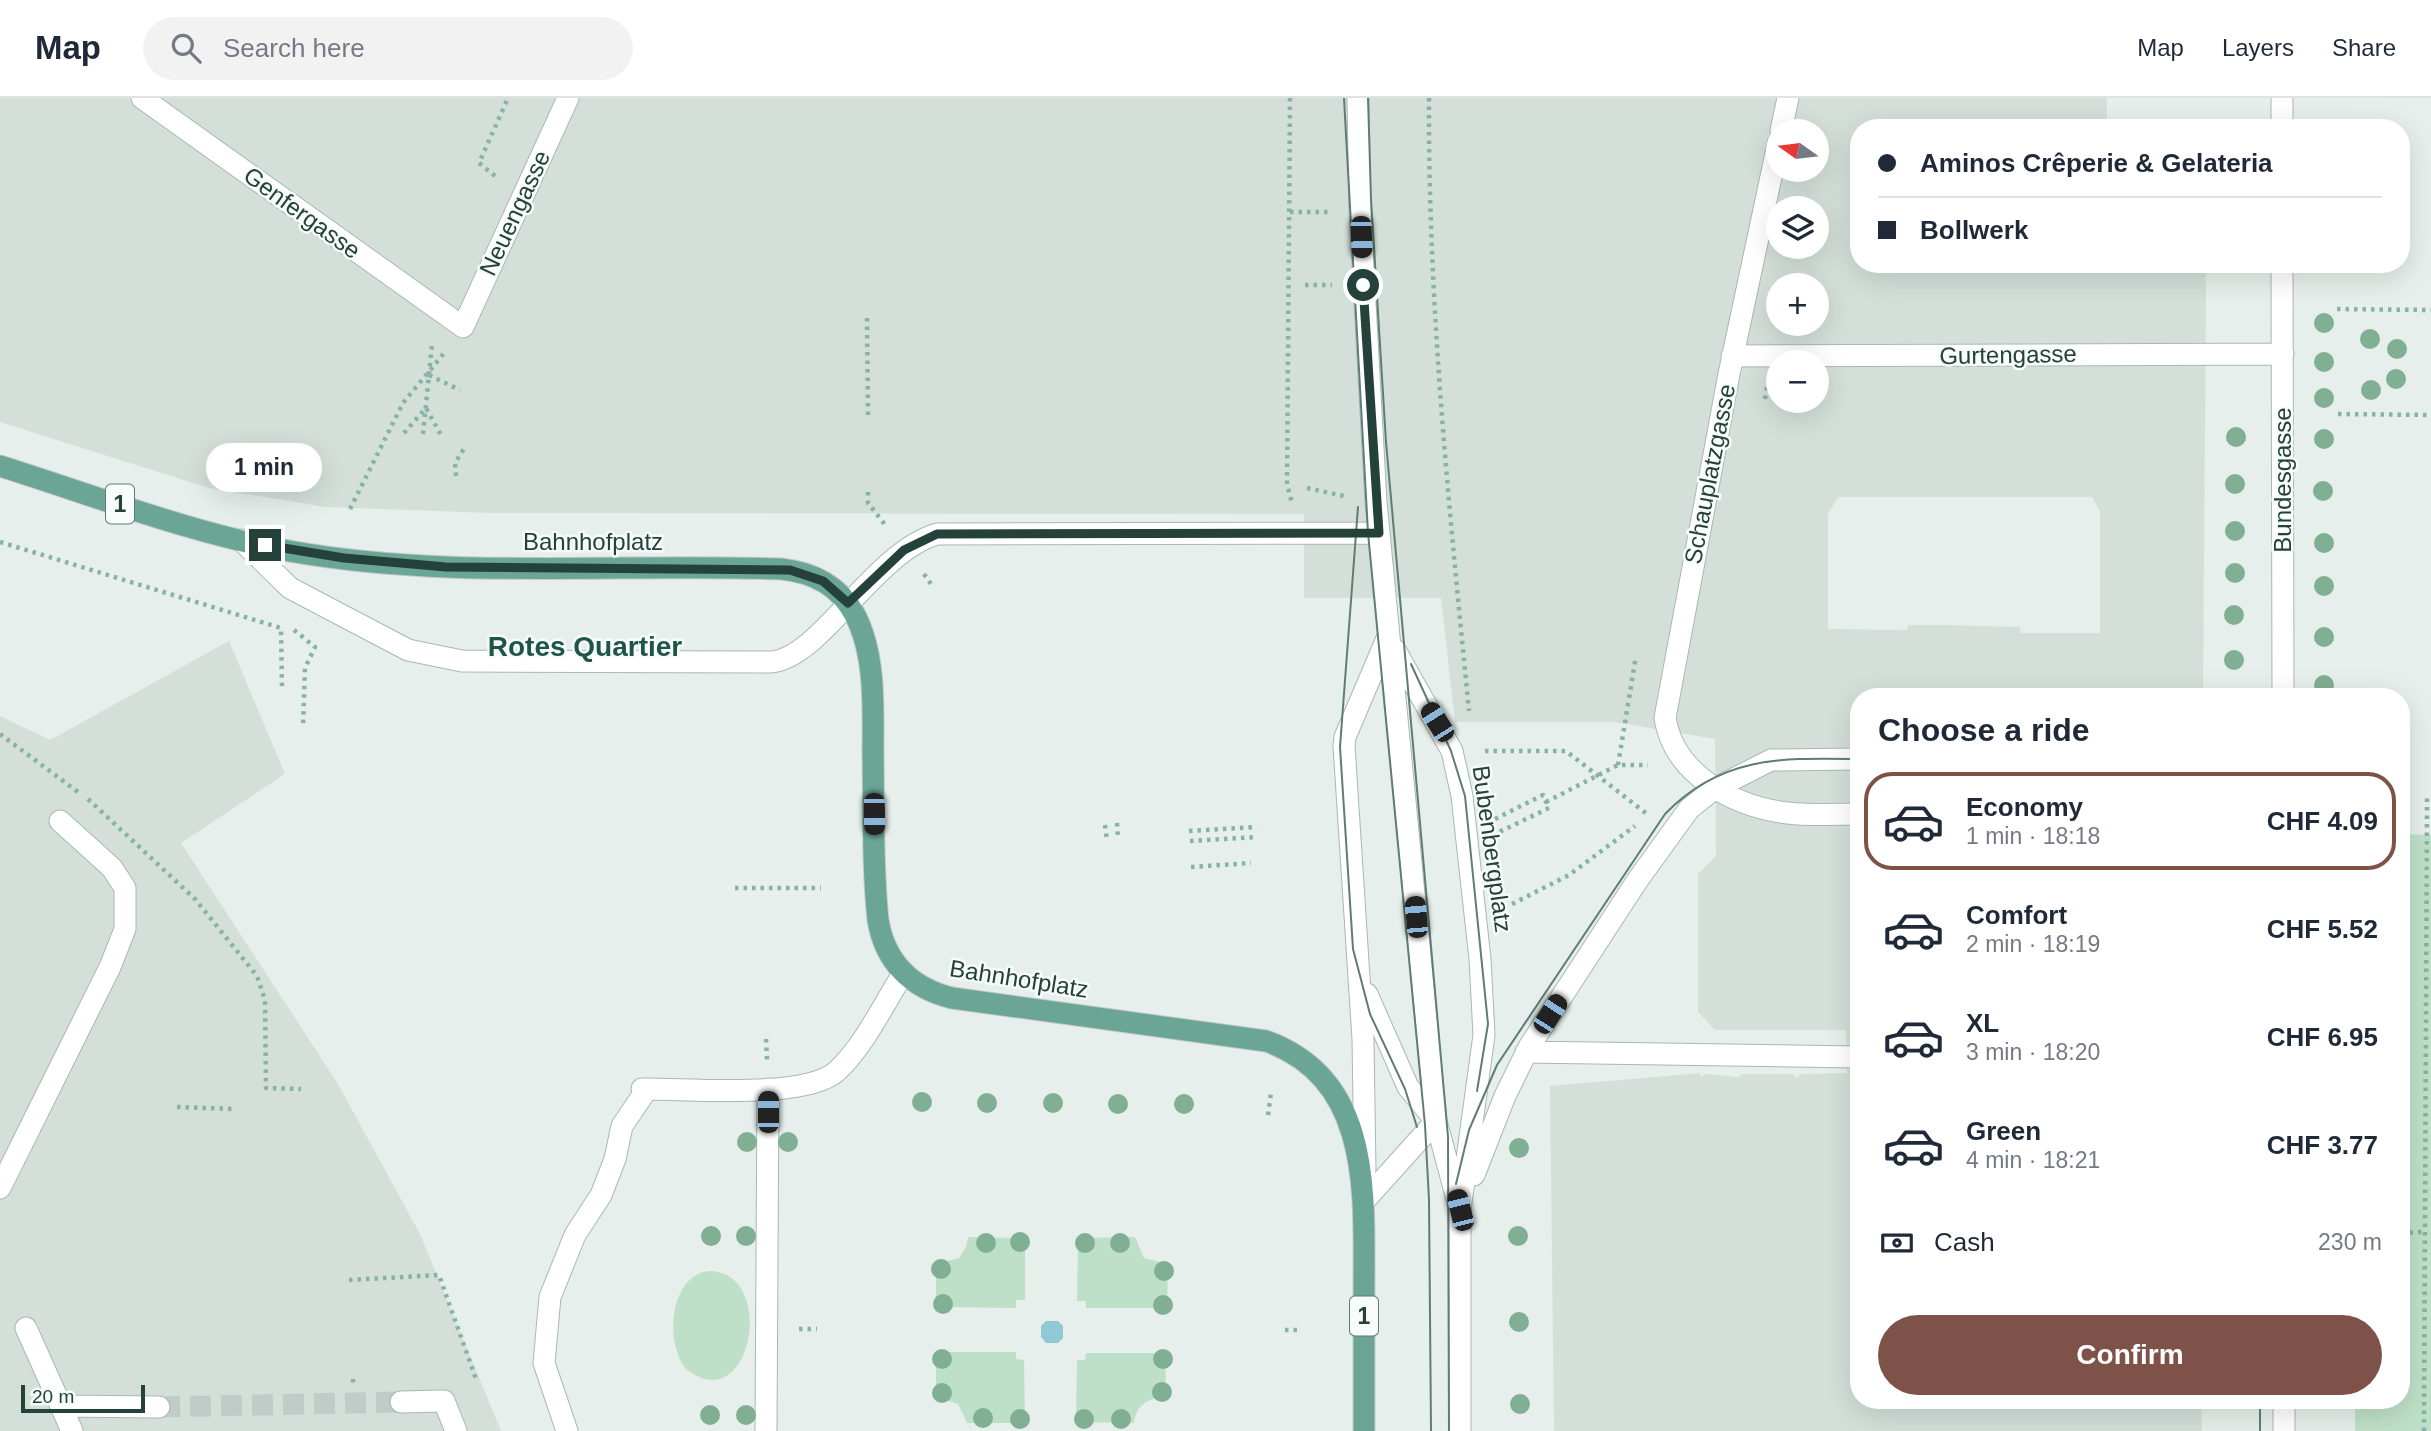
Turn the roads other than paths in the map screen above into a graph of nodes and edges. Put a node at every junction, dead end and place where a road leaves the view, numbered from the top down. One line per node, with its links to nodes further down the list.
1 (142, 98): 10 (street, Genfergasse)
2 (568, 98): 10 (street, Neuengasse)
3 (1358, 98): 14 (street)
4 (1788, 98): 6 (street)
5 (2282, 98): 7 (street)
6 (1784, 119)
7 (2282, 119)
8 (1770, 182): 12 (street, Schauplatzgasse)
9 (2283, 273): 11 (street, Bundesgasse)
10 (463, 327)
11 (2283, 354): 12 (street, Gurtengasse); 18 (street, Bundesgasse)
12 (1732, 356): 20 (street, Schauplatzgasse)
13 (0, 466): 15 (main road, 1)
14 (1379, 533): 16 (street); 17 (street)
15 (241, 540): 16 (main road, Bahnhofplatz / 1); 16 (street)
16 (848, 603): 24 (main road, Bahnhofplatz / 1)
17 (1388, 636): 23 (street, Bubenbergplatz); 29 (street, Bubenbergplatz); 32 (street, Bubenbergplatz)
18 (2283, 688)
19 (1850, 759): 20 (street, Bubenbergplatz)
20 (1714, 789): 21 (street); 25 (street, Bubenbergplatz)
21 (1850, 814)
22 (60, 821): 30 (street)
23 (1356, 944): 29 (street, Bubenbergplatz); 31 (street, Bubenbergplatz)
24 (903, 974): 27 (main road, Bahnhofplatz / 1); 28 (street)
25 (1526, 1052): 26 (street); 32 (street, Bubenbergplatz)
26 (1850, 1057)
27 (1329, 1084): 31 (main road, Bubenbergplatz / 1)
28 (768, 1089): 40 (street); 41 (street)
29 (1436, 1121): 31 (street); 32 (street, Bubenbergplatz)
30 (0, 1188)
31 (1365, 1200): 42 (main road, Bubenbergplatz / 1)
32 (1460, 1210): 43 (street, Bubenbergplatz)
33 (26, 1328): 35 (street)
34 (401, 1402): 39 (street)
35 (61, 1406): 36 (street); 38 (street)
36 (159, 1407)
37 (2284, 1409): 44 (street)
38 (72, 1431)
39 (456, 1431)
40 (567, 1431)
41 (766, 1431)
42 (1364, 1431)
43 (1460, 1431)
44 (2284, 1431)

